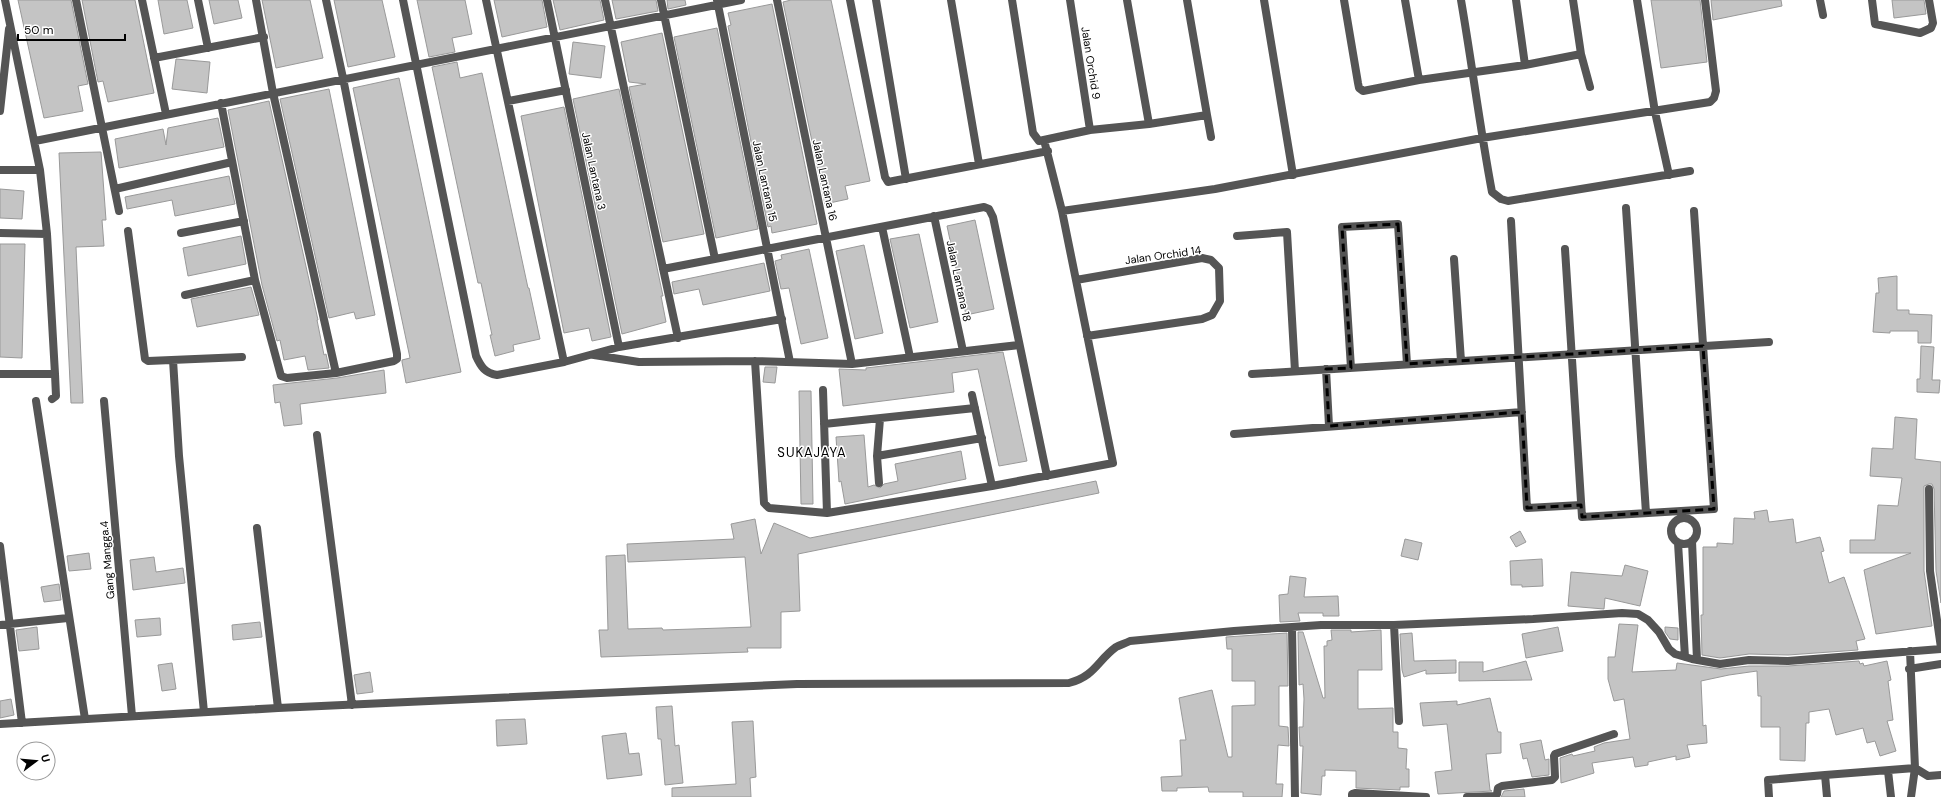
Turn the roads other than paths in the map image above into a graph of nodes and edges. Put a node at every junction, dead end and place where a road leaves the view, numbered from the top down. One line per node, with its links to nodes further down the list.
1 (5, 0): 35 (street)
2 (76, 0): 58 (street)
3 (142, 0): 42 (street)
4 (198, 0): 39 (street)
5 (256, 0): 37 (street)
6 (326, 0): 46 (street)
7 (402, 0): 43 (street)
8 (486, 0): 40 (street)
9 (547, 0): 38 (street, Jalan Lantana 3)
10 (605, 0): 36 (street)
11 (661, 0): 33 (street)
12 (741, 0): 32 (street)
13 (777, 0): 87 (street, Jalan Lantana 16)
14 (850, 0): 72 (street)
15 (876, 0): 72 (street)
16 (951, 0): 66 (street)
17 (1012, 0): 62 (street)
18 (1070, 0): 59 (street, Jalan Orchid 9)
19 (1127, 0): 57 (street)
20 (1187, 0): 56 (street)
21 (1264, 0): 70 (street)
22 (1344, 0): 47 (street)
23 (1405, 0): 47 (street)
24 (1461, 0): 45 (street)
25 (1516, 0): 44 (street)
26 (1573, 0): 41 (street)
27 (1637, 0): 54 (street)
28 (1705, 0): 54 (street)
29 (1820, 0): 34 (street)
30 (1872, 0): 31 (street)
31 (1929, 0)
32 (717, 2): 33 (street); 88 (street, Jalan Lantana 15)
33 (664, 15): 36 (street); 90 (street)
34 (1823, 15)
35 (9, 22): 53 (street); 63 (street)
36 (610, 26): 38 (street); 92 (street)
37 (264, 37): 39 (street); 50 (street)
38 (555, 37): 40 (street); 49 (street, Jalan Lantana 3)
39 (208, 48): 42 (street)
40 (496, 48): 43 (street); 51 (street)
41 (1581, 54): 44 (street); 48 (street)
42 (154, 58): 55 (street)
43 (416, 64): 46 (street); 113 (street)
44 (1525, 65): 45 (street)
45 (1474, 73): 47 (street); 61 (street)
46 (343, 78): 50 (street); 120 (street)
47 (1419, 80)
48 (1590, 87)
49 (566, 90): 51 (street); 102 (street, Jalan Lantana 3)
50 (273, 93): 52 (street); 120 (street)
51 (508, 101): 113 (street)
52 (221, 103): 55 (street); 65 (street)
53 (0, 111)
54 (1655, 112): 61 (street); 71 (street)
55 (166, 114): 58 (street)
56 (1207, 115): 57 (street); 60 (street)
57 (1149, 124): 59 (street)
58 (102, 127): 63 (street); 73 (street)
59 (1090, 130): 62 (street)
60 (1212, 137)
61 (1482, 138): 70 (street); 71 (street)
62 (1044, 140): 64 (street)
63 (35, 141): 68 (street)
64 (1048, 151): 66 (street); 76 (street)
65 (232, 162): 73 (street); 79 (street)
66 (979, 164): 72 (street)
67 (0, 170): 68 (street)
68 (40, 170): 85 (street)
69 (1690, 171): 71 (street)
70 (1293, 175): 76 (street)
71 (1669, 175)
72 (906, 179)
73 (115, 189): 75 (street)
74 (1626, 208): 103 (street)
75 (119, 211)
76 (1062, 211): 94 (street)
77 (1694, 211): 101 (street)
78 (934, 216): 81 (street); 100 (street); 104 (street, Jalan Lantana 18)
79 (244, 221): 84 (street); 93 (street)
80 (1511, 222): 109 (street)
81 (882, 227): 87 (street); 108 (street)
82 (128, 231): 110 (street)
83 (0, 233): 85 (street)
84 (180, 233)
85 (47, 234): 122 (street)
86 (1237, 236): 119 (street)
87 (826, 237): 88 (street); 115 (street, Jalan Lantana 16)
88 (767, 249): 90 (street); 96 (street, Jalan Lantana 15)
89 (1565, 249): 106 (street)
90 (715, 259): 92 (street)
91 (1454, 259): 112 (street)
92 (663, 269): 98 (street)
93 (255, 280): 95 (street); 120 (street)
94 (1076, 280): 97 (street); 97 (street, Jalan Orchid 14)
95 (185, 295)
96 (782, 319): 98 (street); 114 (street, Jalan Lantana 15)
97 (1087, 336): 138 (street)
98 (678, 338): 102 (street)
99 (1769, 342): 101 (street)
100 (1019, 345): 104 (street); 138 (street)
101 (1703, 346): 103 (street); 143 (street)
102 (619, 347): 105 (street)
103 (1635, 350): 106 (street); 146 (street)
104 (963, 351): 108 (street)
105 (592, 354): 111 (street); 113 (street)
106 (1572, 354): 109 (street); 142 (street)
107 (242, 357): 110 (street)
108 (910, 357): 115 (street)
109 (1519, 357): 112 (street); 130 (street)
110 (173, 360): 166 (street)
111 (755, 361): 114 (street); 145 (street)
112 (1461, 361): 116 (street)
113 (564, 362)
114 (790, 362): 115 (street)
115 (852, 364)
116 (1407, 364): 117 (street); 117 (street)
117 (1351, 368): 118 (street)
118 (1326, 369): 119 (street); 133 (street)
119 (1295, 371): 123 (street)
120 (336, 373)
121 (0, 374): 122 (street)
122 (55, 374): 126 (street)
123 (1252, 374)
124 (823, 390): 132 (street)
125 (972, 395): 129 (street)
126 (52, 399)
127 (36, 401): 153 (street)
128 (104, 401): 167 (street, Gang Mangga.4)
129 (975, 408): 131 (street); 136 (street)
130 (1522, 412): 133 (street); 142 (street)
131 (880, 419): 132 (street); 137 (street)
132 (824, 424): 145 (street)
133 (1329, 426): 134 (street)
134 (1234, 434)
135 (316, 435): 164 (street)
136 (982, 438): 137 (street); 140 (street)
137 (877, 456): 139 (street)
138 (1047, 476): 140 (street)
139 (879, 483)
140 (992, 486): 145 (street)
141 (1929, 488): 158 (street)
142 (1581, 505): 146 (street)
143 (1700, 510): 144 (street); 148 (street)
144 (1670, 512): 146 (street); 147 (street)
145 (827, 513)
146 (1646, 513)
147 (1676, 521): 148 (street); 151 (street)
148 (1694, 522): 150 (street)
149 (257, 528): 165 (street)
150 (1692, 541): 151 (street); 161 (street)
151 (1678, 543): 160 (street)
152 (0, 546): 154 (street)
153 (68, 618): 154 (street); 168 (street)
154 (10, 624): 155 (street); 170 (street)
155 (0, 625)
156 (1394, 625): 157 (street); 160 (street); 169 (street)
157 (1292, 628): 164 (street); 177 (street)
158 (1941, 648): 159 (street)
159 (1910, 651): 161 (street); 163 (street)
160 (1685, 657): 161 (street)
161 (1697, 660)
162 (1941, 664): 163 (street)
163 (1909, 670): 173 (street)
164 (352, 705): 165 (street)
165 (278, 708): 166 (street)
166 (204, 712): 167 (street)
167 (132, 716): 168 (street)
168 (84, 719): 170 (street)
169 (1400, 722)
170 (22, 723): 171 (street)
171 (0, 724)
172 (1614, 734): 180 (street)
173 (1915, 768): 174 (street); 176 (street); 184 (street)
174 (1888, 771): 175 (street); 183 (street)
175 (1825, 775): 181 (street); 182 (street)
176 (1941, 775)
177 (1295, 797)
178 (1352, 797): 179 (street)
179 (1426, 797)
180 (1467, 797)
181 (1769, 797)
182 (1827, 797)
183 (1891, 797)
184 (1911, 797)

